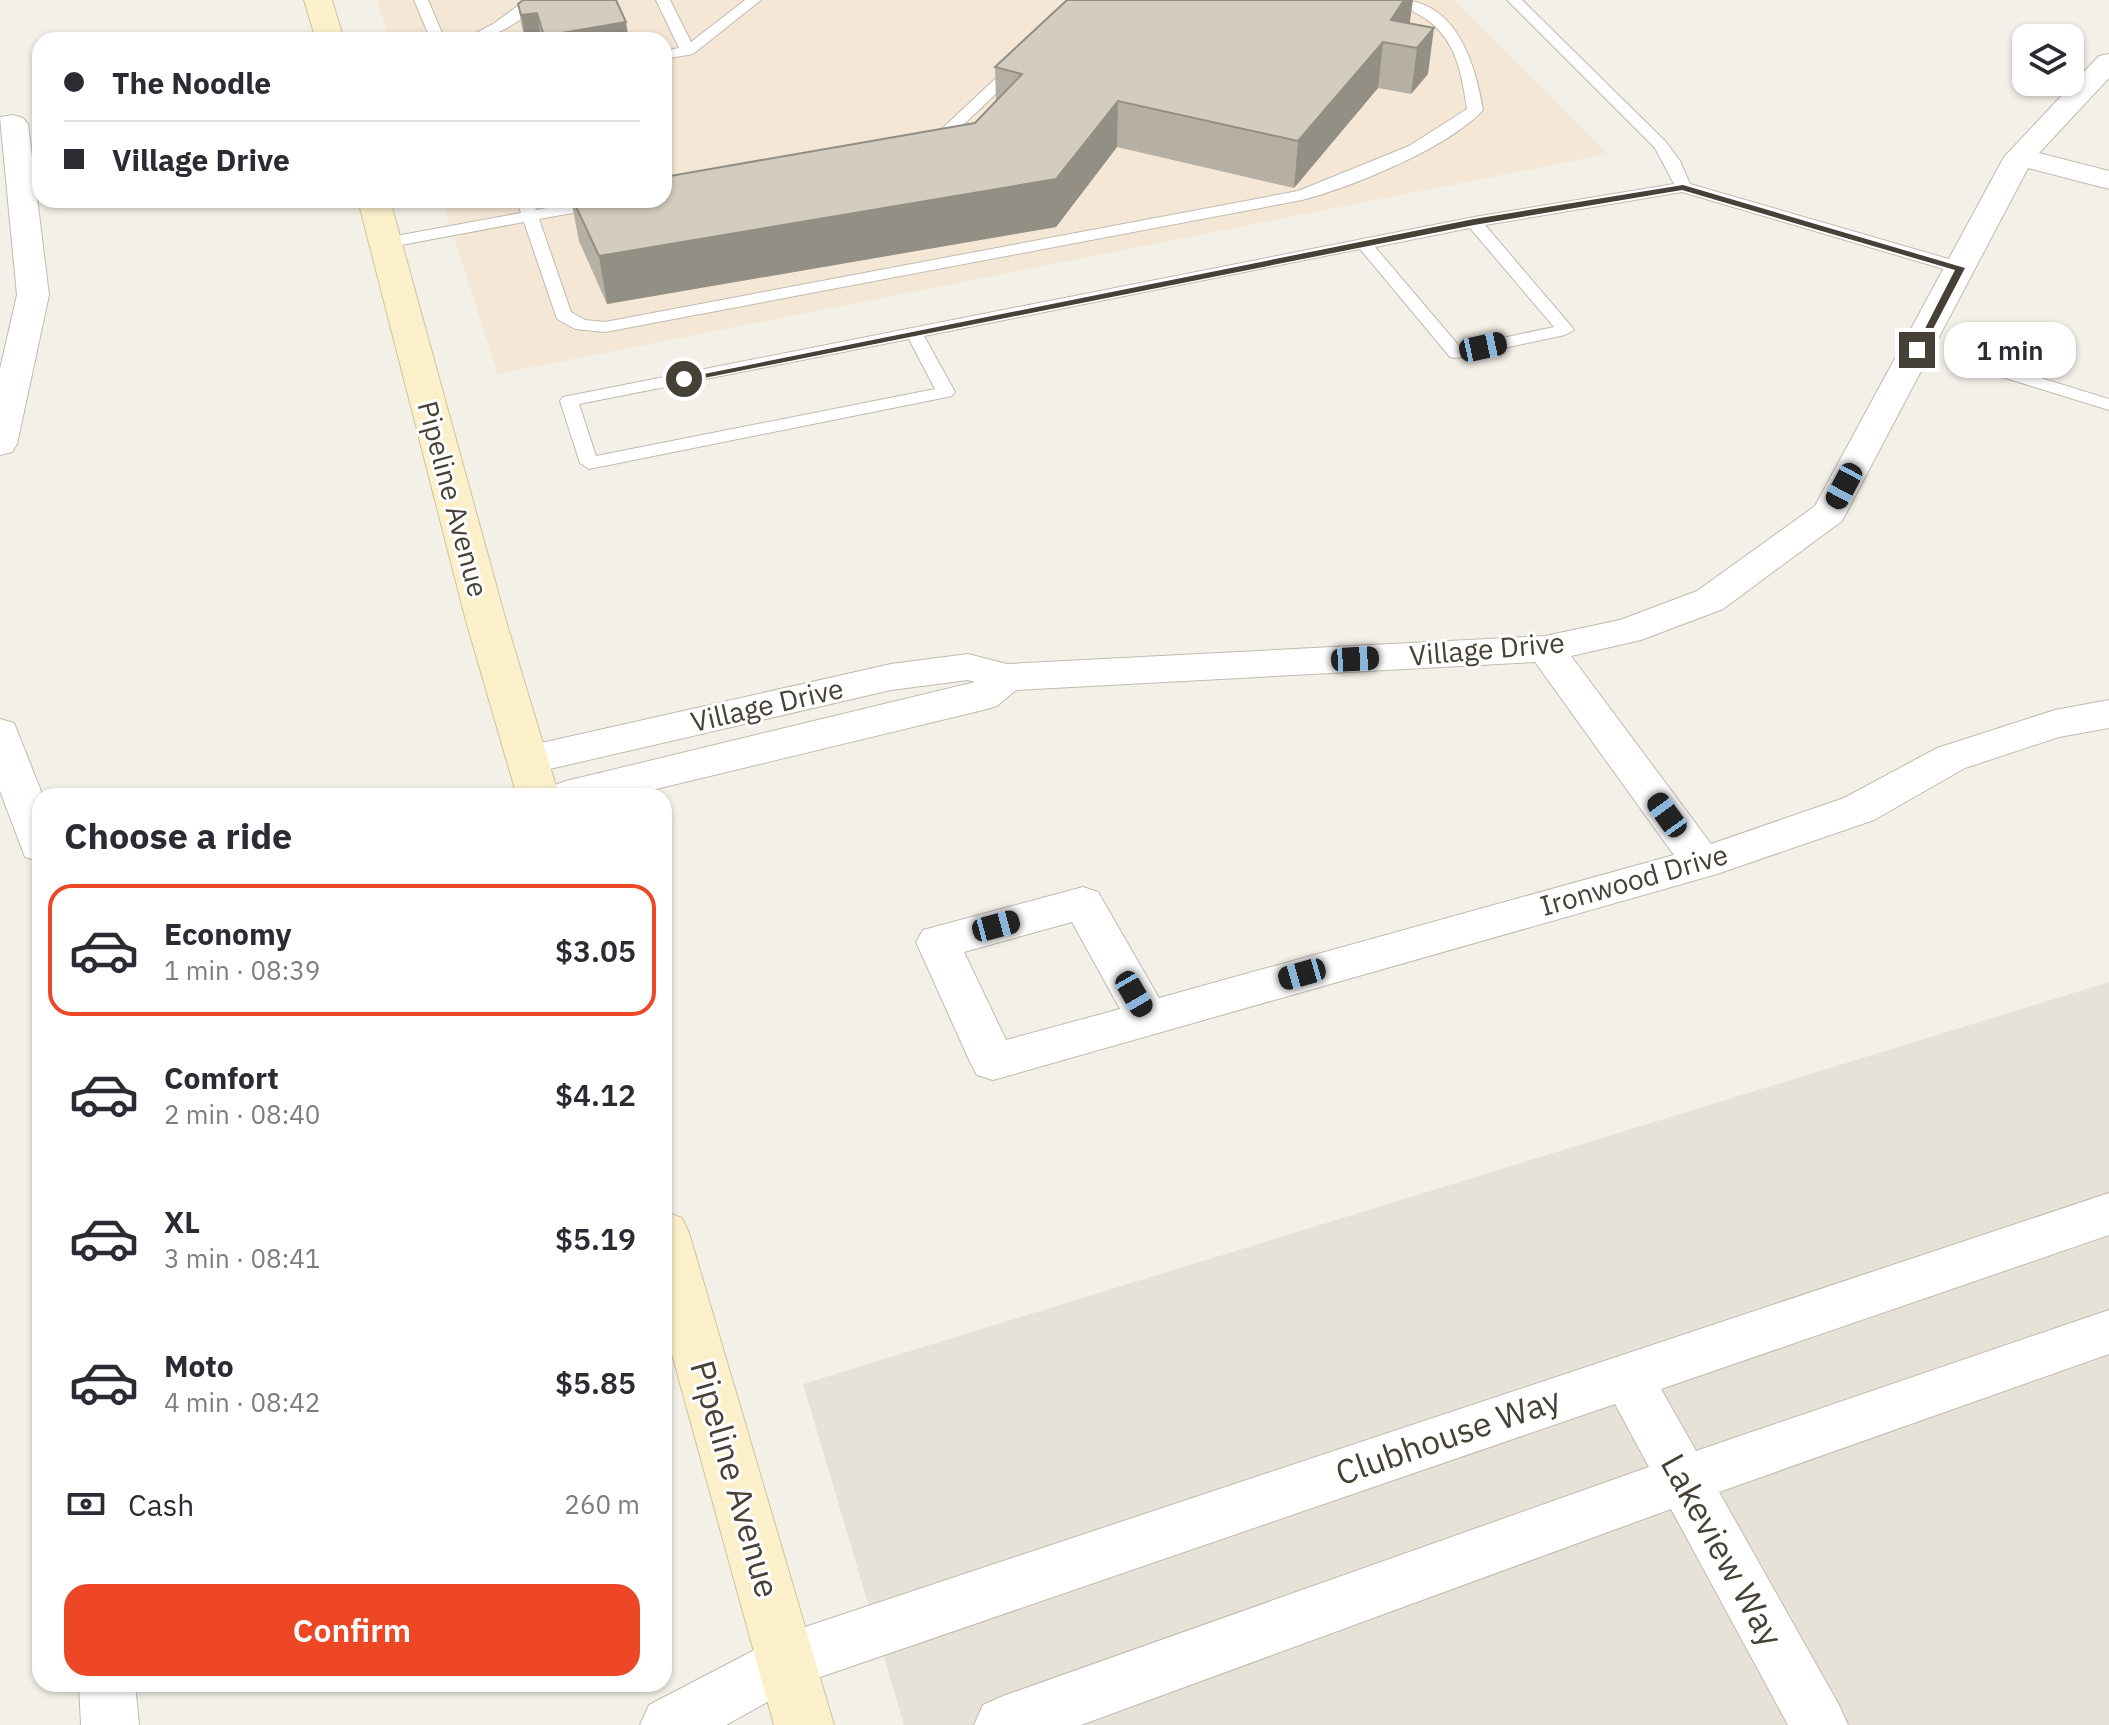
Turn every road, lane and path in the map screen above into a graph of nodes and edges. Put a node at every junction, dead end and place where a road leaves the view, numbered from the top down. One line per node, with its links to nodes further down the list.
1 (318, 0): 8 (main road)
2 (421, 0): 9 (lane)
3 (535, 0): 10 (lane)
4 (663, 0): 11 (lane)
5 (754, 0): 11 (lane)
6 (1405, 0): 21 (lane)
7 (1514, 0): 19 (lane)
8 (328, 32)
9 (435, 32)
10 (487, 32)
11 (688, 51): 13 (lane)
12 (1033, 51): 16 (lane)
13 (672, 54)
14 (2109, 62): 17 (street, Village Drive)
15 (0, 126): 29 (street)
16 (909, 146)
17 (2019, 157): 18 (street); 25 (street, Village Drive)
18 (2109, 180)
19 (1683, 187): 22 (lane); 25 (lane)
20 (376, 208): 23 (main road, Pipeline Avenue)
21 (528, 208): 23 (lane)
22 (1474, 222): 24 (lane); 24 (lane)
23 (385, 243): 36 (main road, Pipeline Avenue)
24 (1364, 244): 26 (lane)
25 (1960, 268): 30 (street, Village Drive)
26 (914, 333): 26 (lane)
27 (1992, 368): 28 (lane)
28 (2109, 405)
29 (0, 444)
30 (1545, 649): 31 (street, Village Drive); 39 (street)
31 (1007, 677): 32 (street, Village Drive); 35 (street, Village Drive)
32 (726, 714): 35 (street); 36 (street, Village Drive)
33 (2109, 714): 39 (street, Ironwood Drive)
34 (0, 733): 38 (street)
35 (744, 752): 37 (street, Village Drive)
36 (533, 778)
37 (598, 788)
38 (32, 823)
39 (1702, 863): 40 (street, Ironwood Drive)
40 (1147, 1017): 40 (street, Ironwood Drive)
41 (2109, 1214): 44 (street, Clubhouse Way)
42 (672, 1261): 46 (main road, Pipeline Avenue)
43 (2109, 1332): 45 (street)
44 (1626, 1375): 45 (street, Lakeview Way); 46 (street, Clubhouse Way)
45 (1683, 1480): 51 (street); 52 (street, Lakeview Way)
46 (787, 1661): 49 (street, Clubhouse Way); 50 (main road, Pipeline Avenue)
47 (108, 1692): 48 (street)
48 (110, 1725)
49 (669, 1725)
50 (804, 1725)
51 (1003, 1725)
52 (1819, 1725)

